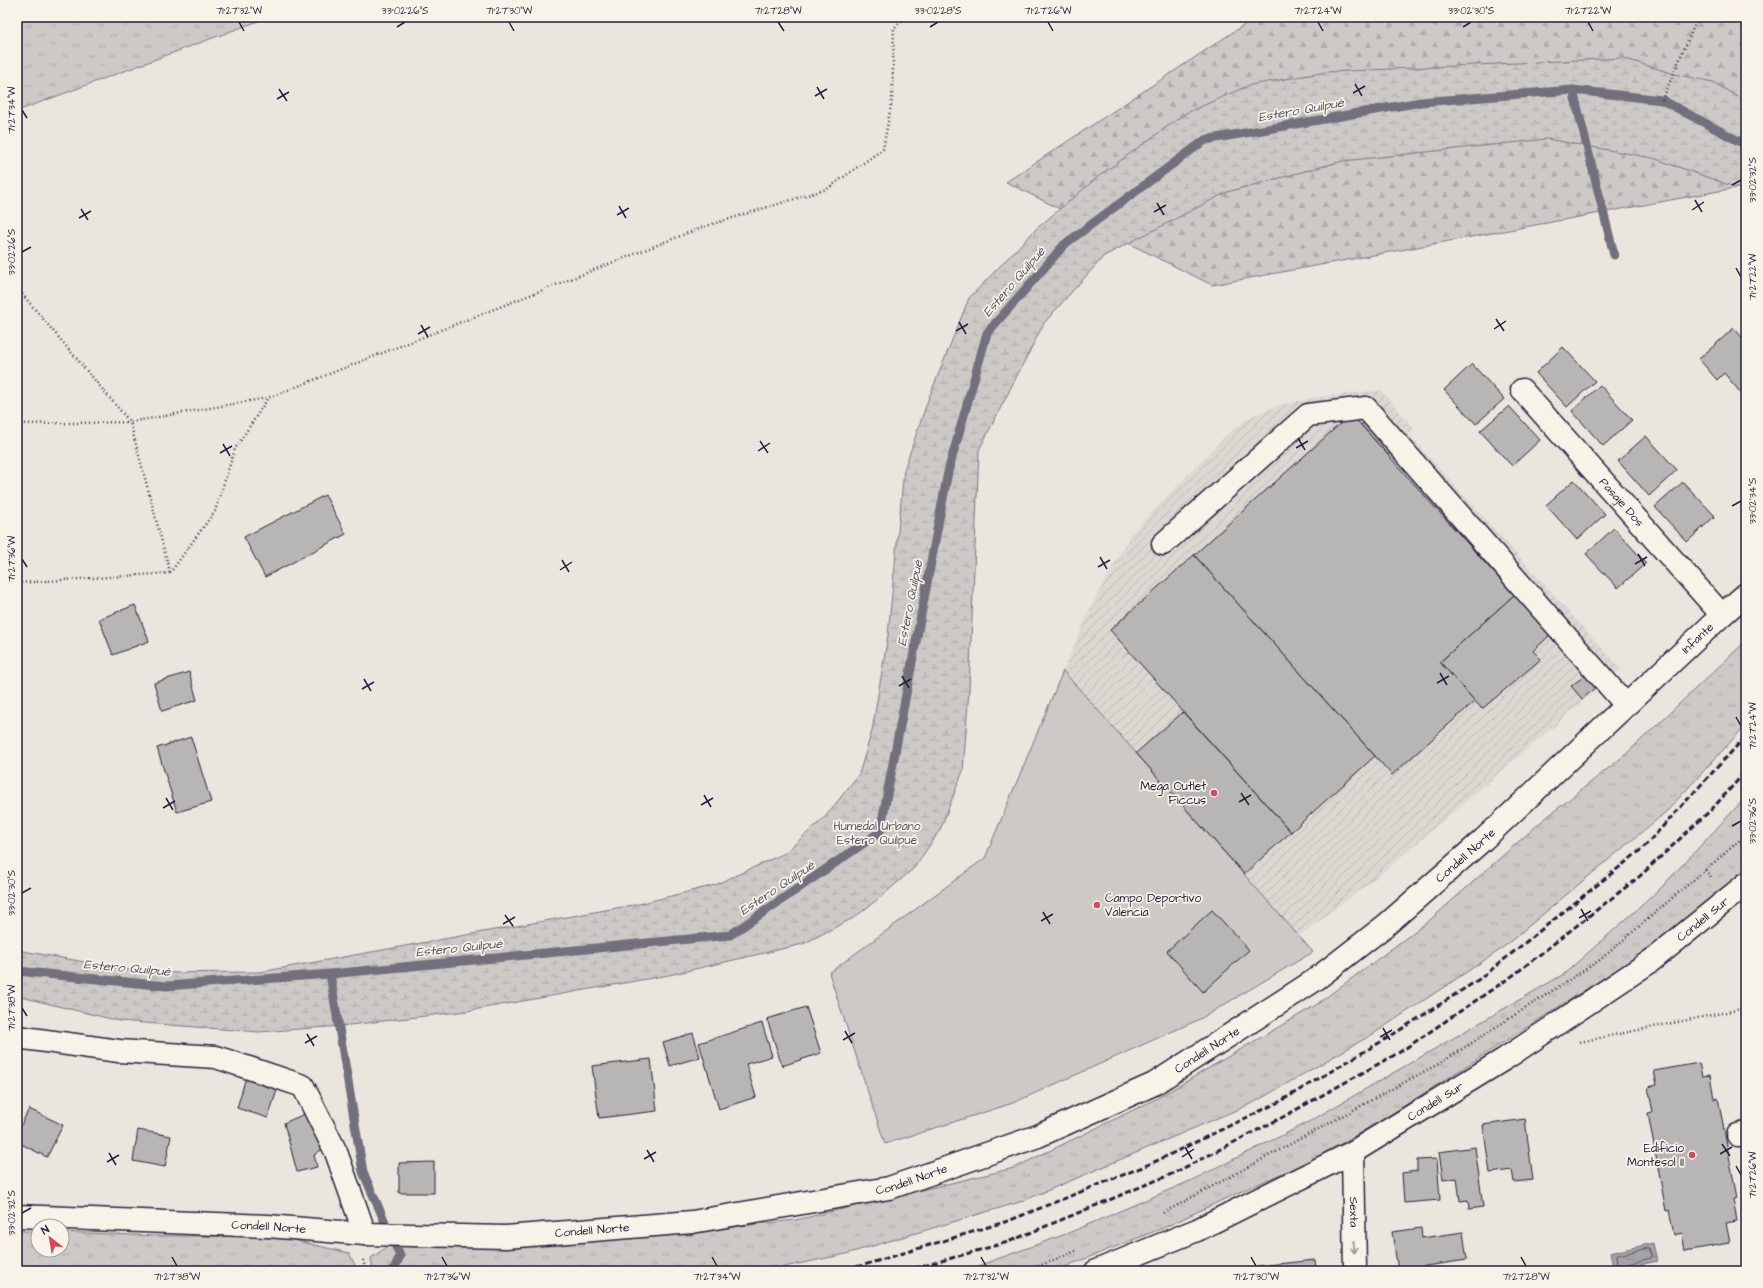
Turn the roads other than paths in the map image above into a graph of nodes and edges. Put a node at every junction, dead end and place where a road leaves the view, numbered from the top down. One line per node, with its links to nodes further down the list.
1 (1522, 390): 4 (street, Pasaje Dos)
2 (1163, 544): 6 (street)
3 (1746, 594): 4 (street, Infante)
4 (1722, 615): 5 (street, Infante)
5 (1649, 683): 6 (street, Condell Norte)
6 (1626, 705): 11 (street, Condell Norte)
7 (1746, 884): 9 (street, Condell Sur)
8 (17, 1037): 11 (street)
9 (1353, 1152): 12 (street, Condell Sur); 13 (street, Sexta, one-way to 13)
10 (17, 1216): 11 (street, Condell Norte)
11 (365, 1234)
12 (1096, 1271)
13 (1354, 1271)

